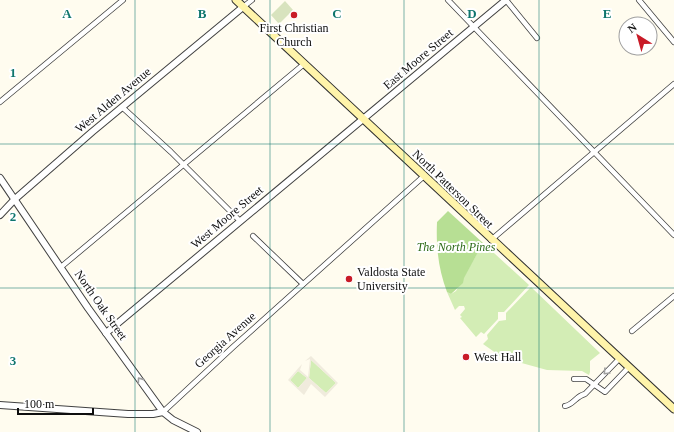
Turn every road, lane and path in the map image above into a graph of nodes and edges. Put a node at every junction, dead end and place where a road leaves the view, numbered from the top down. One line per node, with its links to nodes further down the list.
1 (123, 0): 13 (street)
2 (236, 0): 7 (main road, North Patterson Street)
3 (252, 0): 7 (street)
4 (448, 0): 8 (street)
5 (506, 0): 8 (street, East Moore Street); 9 (street)
6 (639, 0): 10 (street)
7 (243, 7): 11 (main road, North Patterson Street); 14 (street, West Alden Avenue)
8 (474, 27): 15 (street, East Moore Street); 16 (street)
9 (537, 38)
10 (674, 42)
11 (304, 64): 15 (main road, North Patterson Street); 17 (street)
12 (674, 84): 16 (street)
13 (0, 102)
14 (122, 107): 17 (street); 20 (street, West Alden Avenue)
15 (363, 119): 18 (main road, North Patterson Street); 22 (street, West Moore Street)
16 (594, 152): 23 (street); 25 (street)
17 (184, 164): 22 (street); 26 (street)
18 (424, 176): 25 (main road, North Patterson Street); 27 (street, Georgia Avenue)
19 (0, 178): 20 (street, North Oak Street)
20 (15, 199): 21 (street, West Alden Avenue); 26 (street, North Oak Street)
21 (0, 215)
22 (240, 221): 30 (street, West Moore Street)
23 (674, 235)
24 (253, 236): 27 (street)
25 (491, 240): 31 (main road, North Patterson Street)
26 (61, 267): 30 (street, North Oak Street)
27 (303, 284): 38 (street, Georgia Avenue)
28 (674, 296): 29 (street)
29 (632, 331)
30 (106, 333): 38 (street, North Oak Street, one-way to 30)
31 (619, 358): 32 (main road, North Patterson Street); 34 (street, one-way to 34)
32 (629, 367): 34 (street); 37 (main road, North Patterson Street)
33 (574, 379): 34 (street)
34 (594, 384): 36 (street)
35 (0, 404): 38 (street)
36 (565, 406)
37 (674, 409)
38 (163, 412): 39 (street, North Oak Street)
39 (197, 432)

